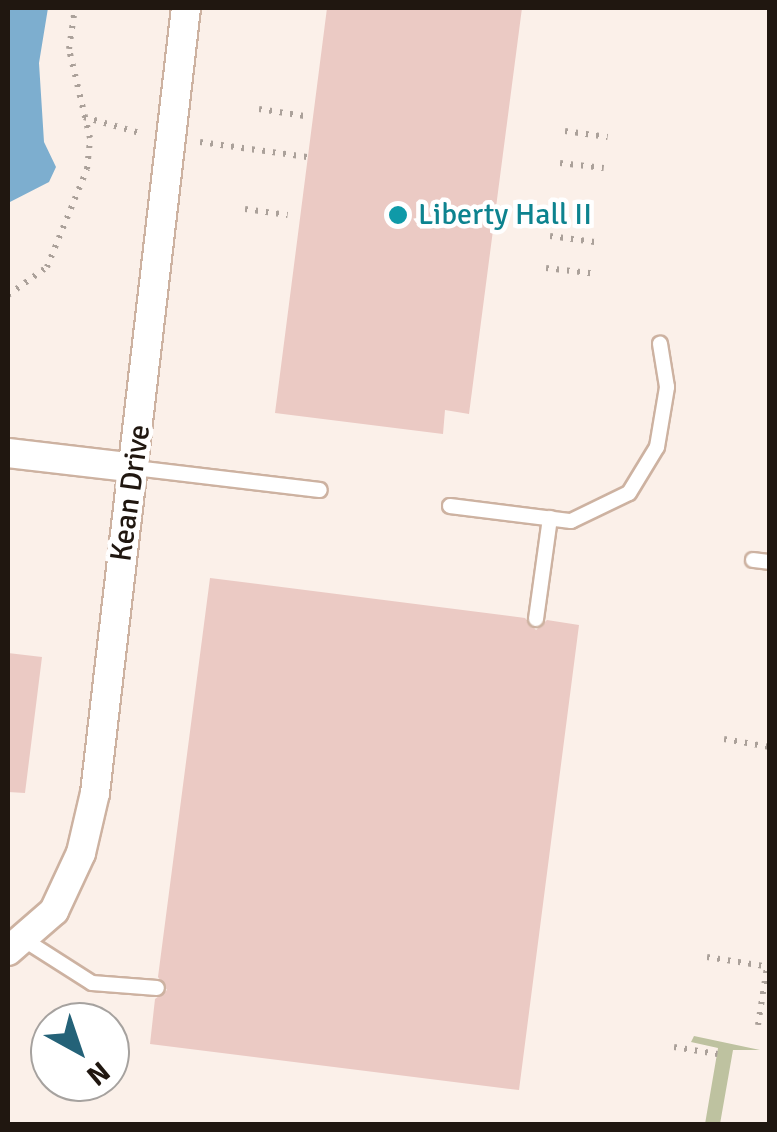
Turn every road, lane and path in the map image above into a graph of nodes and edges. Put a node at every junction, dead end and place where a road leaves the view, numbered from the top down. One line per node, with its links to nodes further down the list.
1 (75, 8): 4 (path)
2 (186, 8): 8 (street, Kean Drive)
3 (259, 109): 5 (path)
4 (84, 116): 8 (path); 18 (path)
5 (304, 116)
6 (565, 131): 7 (path)
7 (608, 136)
8 (173, 138): 9 (path); 21 (street, Kean Drive)
9 (307, 157)
10 (560, 163): 11 (path)
11 (604, 168)
12 (245, 209): 13 (path)
13 (288, 214)
14 (550, 236): 15 (path)
15 (595, 242)
16 (546, 268): 17 (path)
17 (598, 274)
18 (8, 295)
19 (660, 344): 24 (lane)
20 (8, 453): 21 (street)
21 (135, 468): 22 (lane); 30 (street, Kean Drive)
22 (320, 490)
23 (450, 506): 24 (lane)
24 (550, 518): 27 (lane)
25 (753, 560): 26 (lane)
26 (770, 562)
27 (536, 619)
28 (724, 739): 29 (path)
29 (770, 747)
30 (15, 945): 33 (lane)
31 (707, 957): 32 (path)
32 (768, 967): 34 (path)
33 (156, 988)
34 (758, 1026)
35 (674, 1047): 36 (path)
36 (717, 1054)

